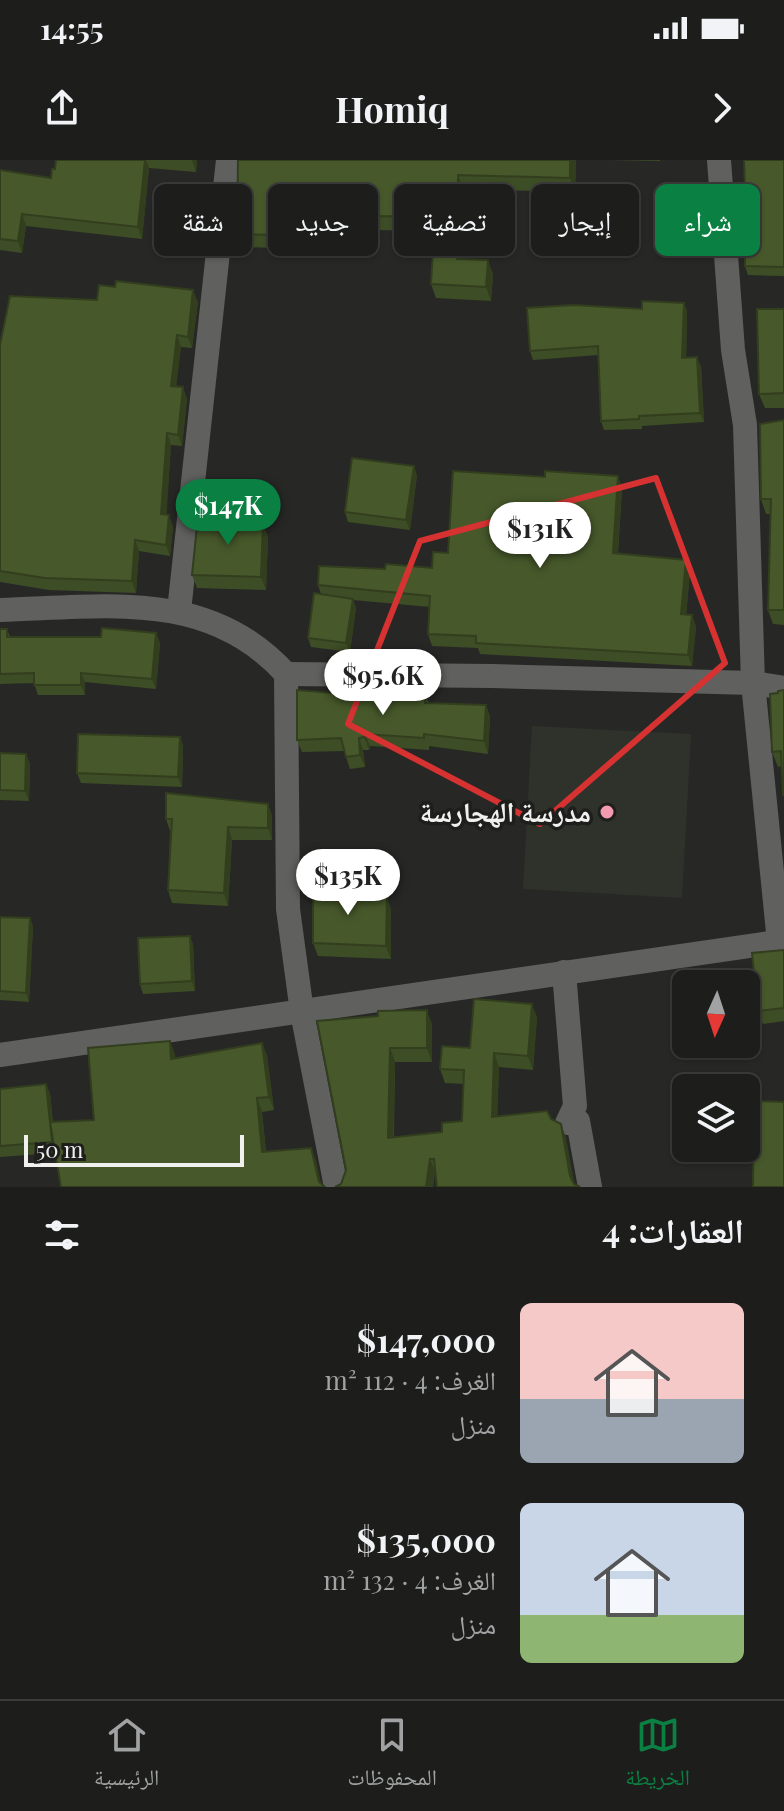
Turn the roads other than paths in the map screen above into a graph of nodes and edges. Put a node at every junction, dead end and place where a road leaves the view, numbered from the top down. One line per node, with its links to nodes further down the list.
1 (228, 160): 6 (street)
2 (719, 160): 4 (street)
3 (771, 423): 4 (street)
4 (745, 425): 8 (street)
5 (0, 610): 6 (street)
6 (179, 611): 7 (street)
7 (286, 674): 8 (street); 12 (street)
8 (753, 683): 9 (street); 10 (street)
9 (784, 688)
10 (781, 941): 11 (street)
11 (564, 972): 12 (street); 15 (street)
12 (302, 1012): 13 (street); 14 (street)
13 (0, 1055)
14 (336, 1187)
15 (590, 1187)

